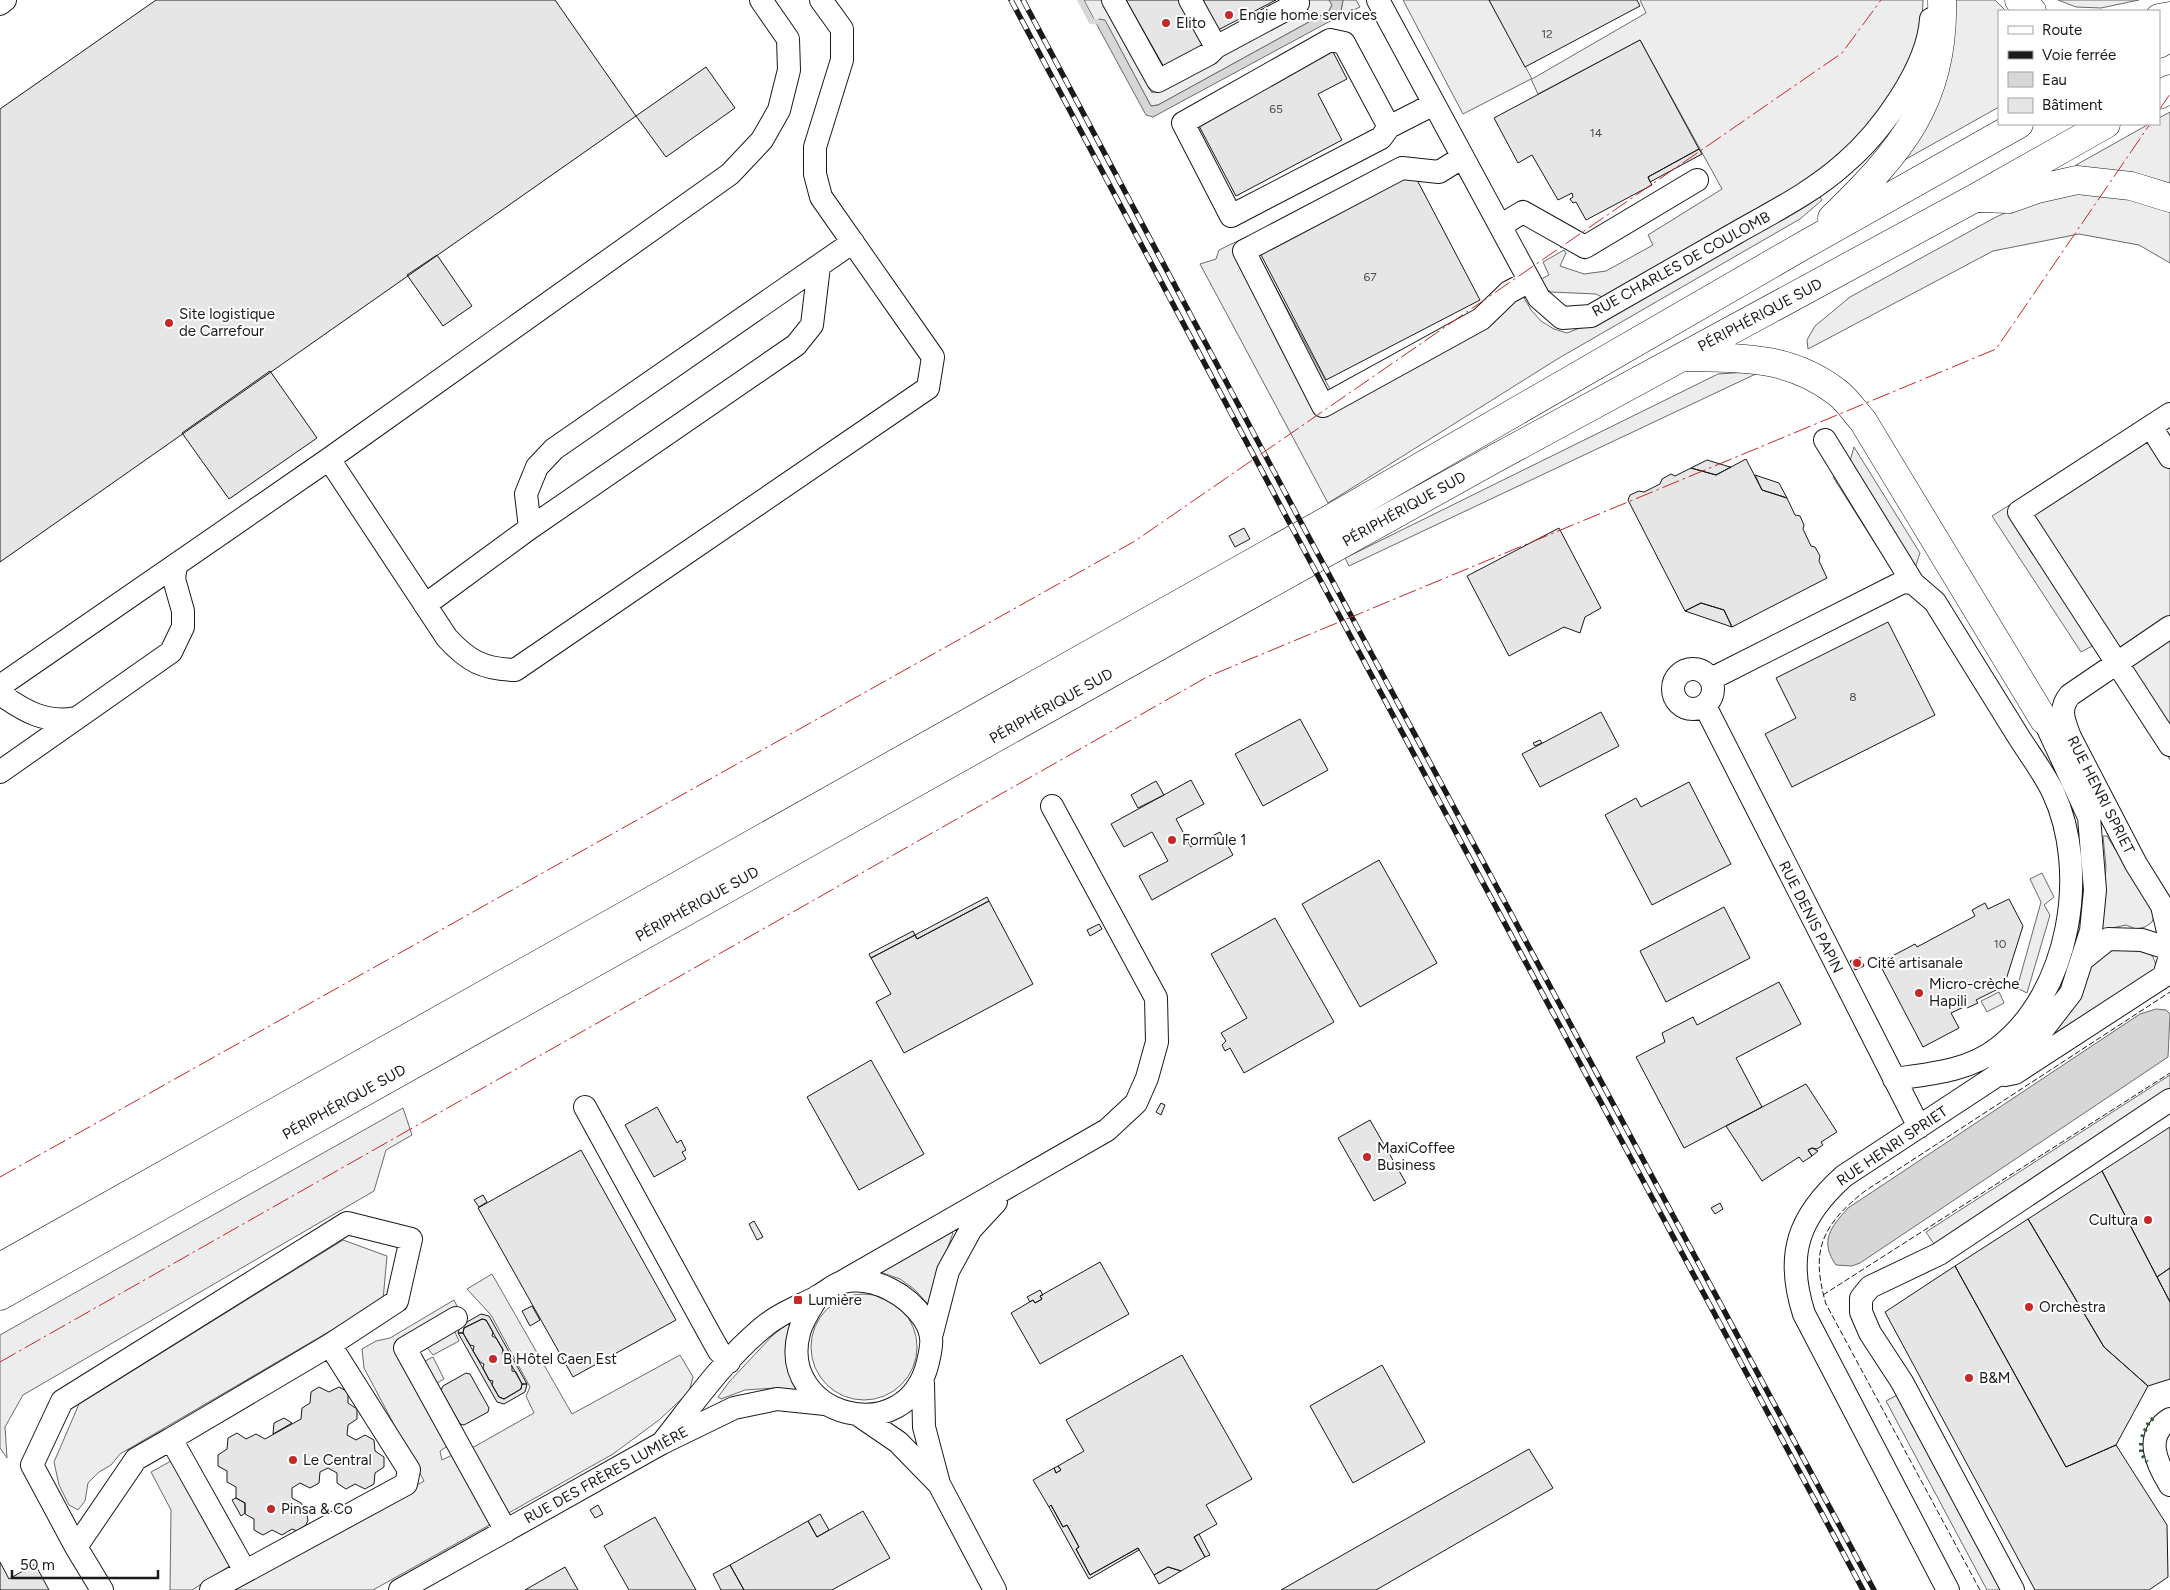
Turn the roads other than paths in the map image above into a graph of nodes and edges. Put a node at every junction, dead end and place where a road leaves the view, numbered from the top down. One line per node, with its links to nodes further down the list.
1 (5, 0): 11 (street)
2 (761, 0): 32 (street)
3 (821, 0): 23 (street)
4 (1113, 0): 13 (street)
5 (1190, 0): 13 (street)
6 (1378, 0): 14 (street, RUE CHARLES DE COULOMB)
7 (1932, 0): 26 (street, RUE CHARLES DE COULOMB)
8 (1942, 0): 24 (highway)
9 (2019, 0): 12 (highway)
10 (1298, 3): 13 (street)
11 (0, 4)
12 (2031, 10)
13 (1216, 47)
14 (1434, 104): 17 (street); 18 (street, RUE CHARLES DE COULOMB)
15 (2017, 125): 24 (highway, PÉRIPHÉRIQUE SUD)
16 (2104, 125): 20 (highway, PÉRIPHÉRIQUE SUD)
17 (1388, 127): 17 (street)
18 (1463, 157): 22 (street, RUE CHARLES DE COULOMB); 26 (street)
19 (1697, 180): 22 (street)
20 (1975, 198): 21 (highway); 27 (highway, PÉRIPHÉRIQUE SUD)
21 (2170, 198)
22 (1500, 226): 26 (street, RUE CHARLES DE COULOMB)
23 (853, 242): 25 (street); 36 (street)
24 (1806, 244): 58 (highway, PÉRIPHÉRIQUE SUD)
25 (819, 266): 33 (street); 33 (street)
26 (1534, 289)
27 (1682, 357): 44 (highway); 60 (highway, PÉRIPHÉRIQUE SUD)
28 (2170, 414): 29 (street)
29 (2151, 427): 31 (street); 38 (street)
30 (1825, 440): 35 (street)
31 (2170, 457)
32 (329, 459): 34 (street); 36 (street)
33 (530, 528): 36 (street)
34 (176, 565): 40 (street); 43 (street)
35 (1913, 583): 39 (street); 53 (street)
36 (426, 605)
37 (2170, 627): 38 (street)
38 (2117, 663): 45 (street); 48 (street, RUE HENRI SPRIET)
39 (1711, 679): 42 (street); 42 (street)
40 (0, 686)
41 (0, 694): 43 (street)
42 (1705, 706): 53 (street, RUE DENIS PAPIN)
43 (76, 718): 46 (street)
44 (2044, 720): 51 (street, RUE HENRI SPRIET)
45 (2170, 745)
46 (0, 772)
47 (1052, 806): 57 (street)
48 (2170, 940)
49 (2170, 949): 51 (street)
50 (2170, 956): 52 (street)
51 (2082, 960): 52 (street, RUE HENRI SPRIET)
52 (1996, 1076): 56 (street, RUE HENRI SPRIET)
53 (1894, 1079): 56 (street, RUE DENIS PAPIN)
54 (2170, 1100): 82 (street)
55 (585, 1107): 65 (street)
56 (1919, 1127): 81 (street, RUE HENRI SPRIET)
57 (1014, 1184): 59 (street); 63 (street)
58 (0, 1267)
59 (842, 1282): 61 (street); 63 (street)
60 (0, 1296)
61 (818, 1296): 65 (street); 67 (street)
62 (456, 1318): 74 (street)
63 (932, 1334): 66 (street)
64 (330, 1345): 70 (street); 75 (street); 76 (street)
65 (729, 1362): 71 (street)
66 (922, 1383): 68 (street); 72 (street)
67 (825, 1404): 68 (street); 71 (street, RUE DES FRÈRES LUMIÈRE)
68 (860, 1416): 72 (street)
69 (2170, 1418): 73 (street)
70 (171, 1439): 75 (street); 76 (street)
71 (662, 1443): 74 (street, RUE DES FRÈRES LUMIÈRE)
72 (939, 1484): 80 (street)
73 (2170, 1485)
74 (506, 1531): 79 (street, RUE DES FRÈRES LUMIÈRE)
75 (76, 1547): 77 (street)
76 (245, 1571): 78 (street)
77 (102, 1590)
78 (210, 1590)
79 (400, 1590)
80 (995, 1590)
81 (1948, 1590)
82 (2013, 1590)

